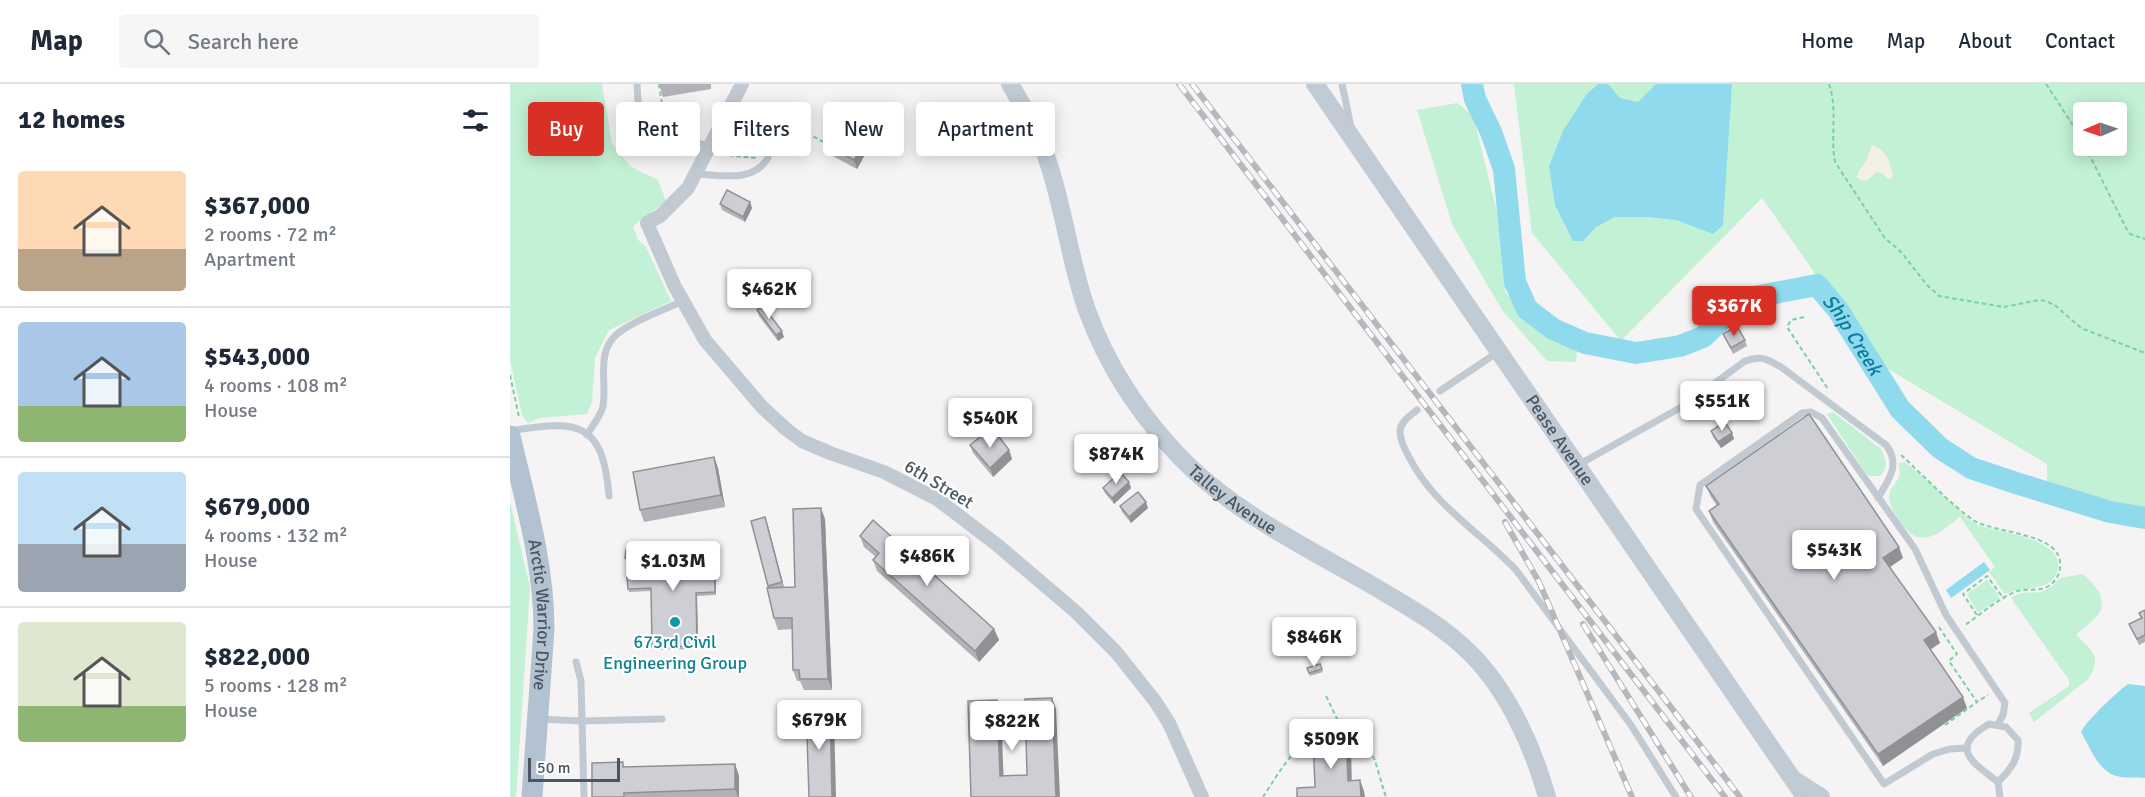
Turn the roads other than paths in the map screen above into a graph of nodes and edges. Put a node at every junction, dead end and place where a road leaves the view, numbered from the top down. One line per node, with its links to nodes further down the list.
1 (637, 84): 8 (lane)
2 (742, 84): 6 (street)
3 (1010, 84): 31 (street, Talley Avenue)
4 (1315, 84): 7 (street, Pease Avenue)
5 (1342, 84): 7 (lane)
6 (733, 102)
7 (1353, 138): 12 (street, Pease Avenue)
8 (712, 147): 10 (street)
9 (767, 160): 10 (lane)
10 (696, 174): 11 (street, 6th Street)
11 (683, 301): 16 (lane); 30 (street, 6th Street)
12 (1498, 352): 13 (lane); 17 (street, Pease Avenue)
13 (1440, 391)
14 (1417, 410): 32 (lane)
15 (513, 428): 16 (lane); 21 (main road, Arctic Warrior Drive)
16 (587, 435): 18 (lane)
17 (1578, 465): 19 (lane); 26 (street, Pease Avenue)
18 (609, 496)
19 (1878, 498): 24 (lane); 25 (lane)
20 (576, 662): 23 (lane)
21 (538, 719): 23 (lane); 28 (main road, Arctic Warrior Drive)
22 (662, 719): 23 (lane)
23 (582, 721): 29 (lane)
24 (1998, 724): 25 (lane); 27 (lane)
25 (1967, 748): 27 (lane)
26 (1792, 778): 33 (street, Pease Avenue); 34 (street)
27 (1998, 782): 35 (lane)
28 (532, 797)
29 (584, 797)
30 (1202, 797)
31 (1547, 797)
32 (1677, 797)
33 (1805, 797)
34 (1821, 797)
35 (2000, 797)

